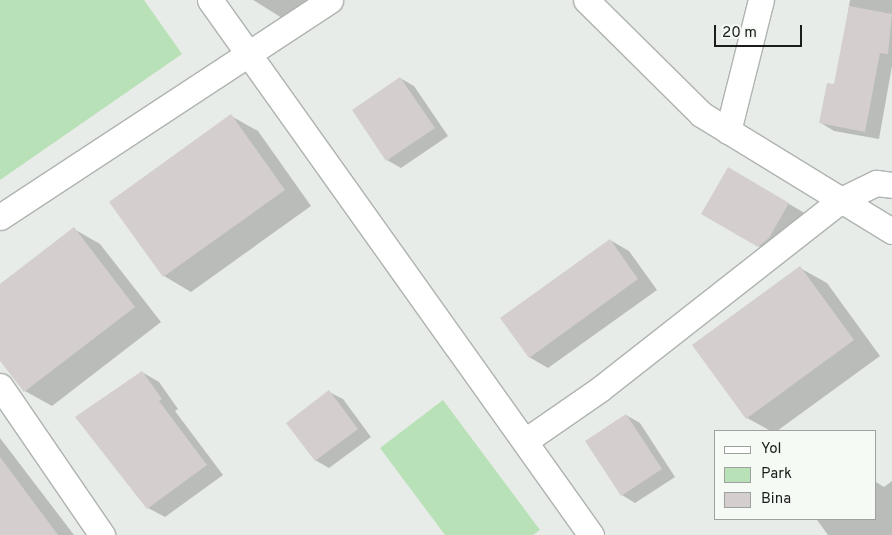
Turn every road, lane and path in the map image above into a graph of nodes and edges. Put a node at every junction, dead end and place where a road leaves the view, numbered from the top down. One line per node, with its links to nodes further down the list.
1 (210, 0): 5 (street)
2 (330, 0): 5 (street)
3 (586, 0): 6 (street)
4 (761, 0): 6 (street)
5 (249, 53): 9 (street); 12 (street)
6 (728, 131): 8 (street)
7 (892, 185): 8 (street)
8 (841, 200): 10 (street); 12 (street)
9 (0, 217)
10 (892, 231)
11 (0, 386): 14 (street)
12 (525, 441): 13 (street)
13 (590, 534)
14 (102, 535)

